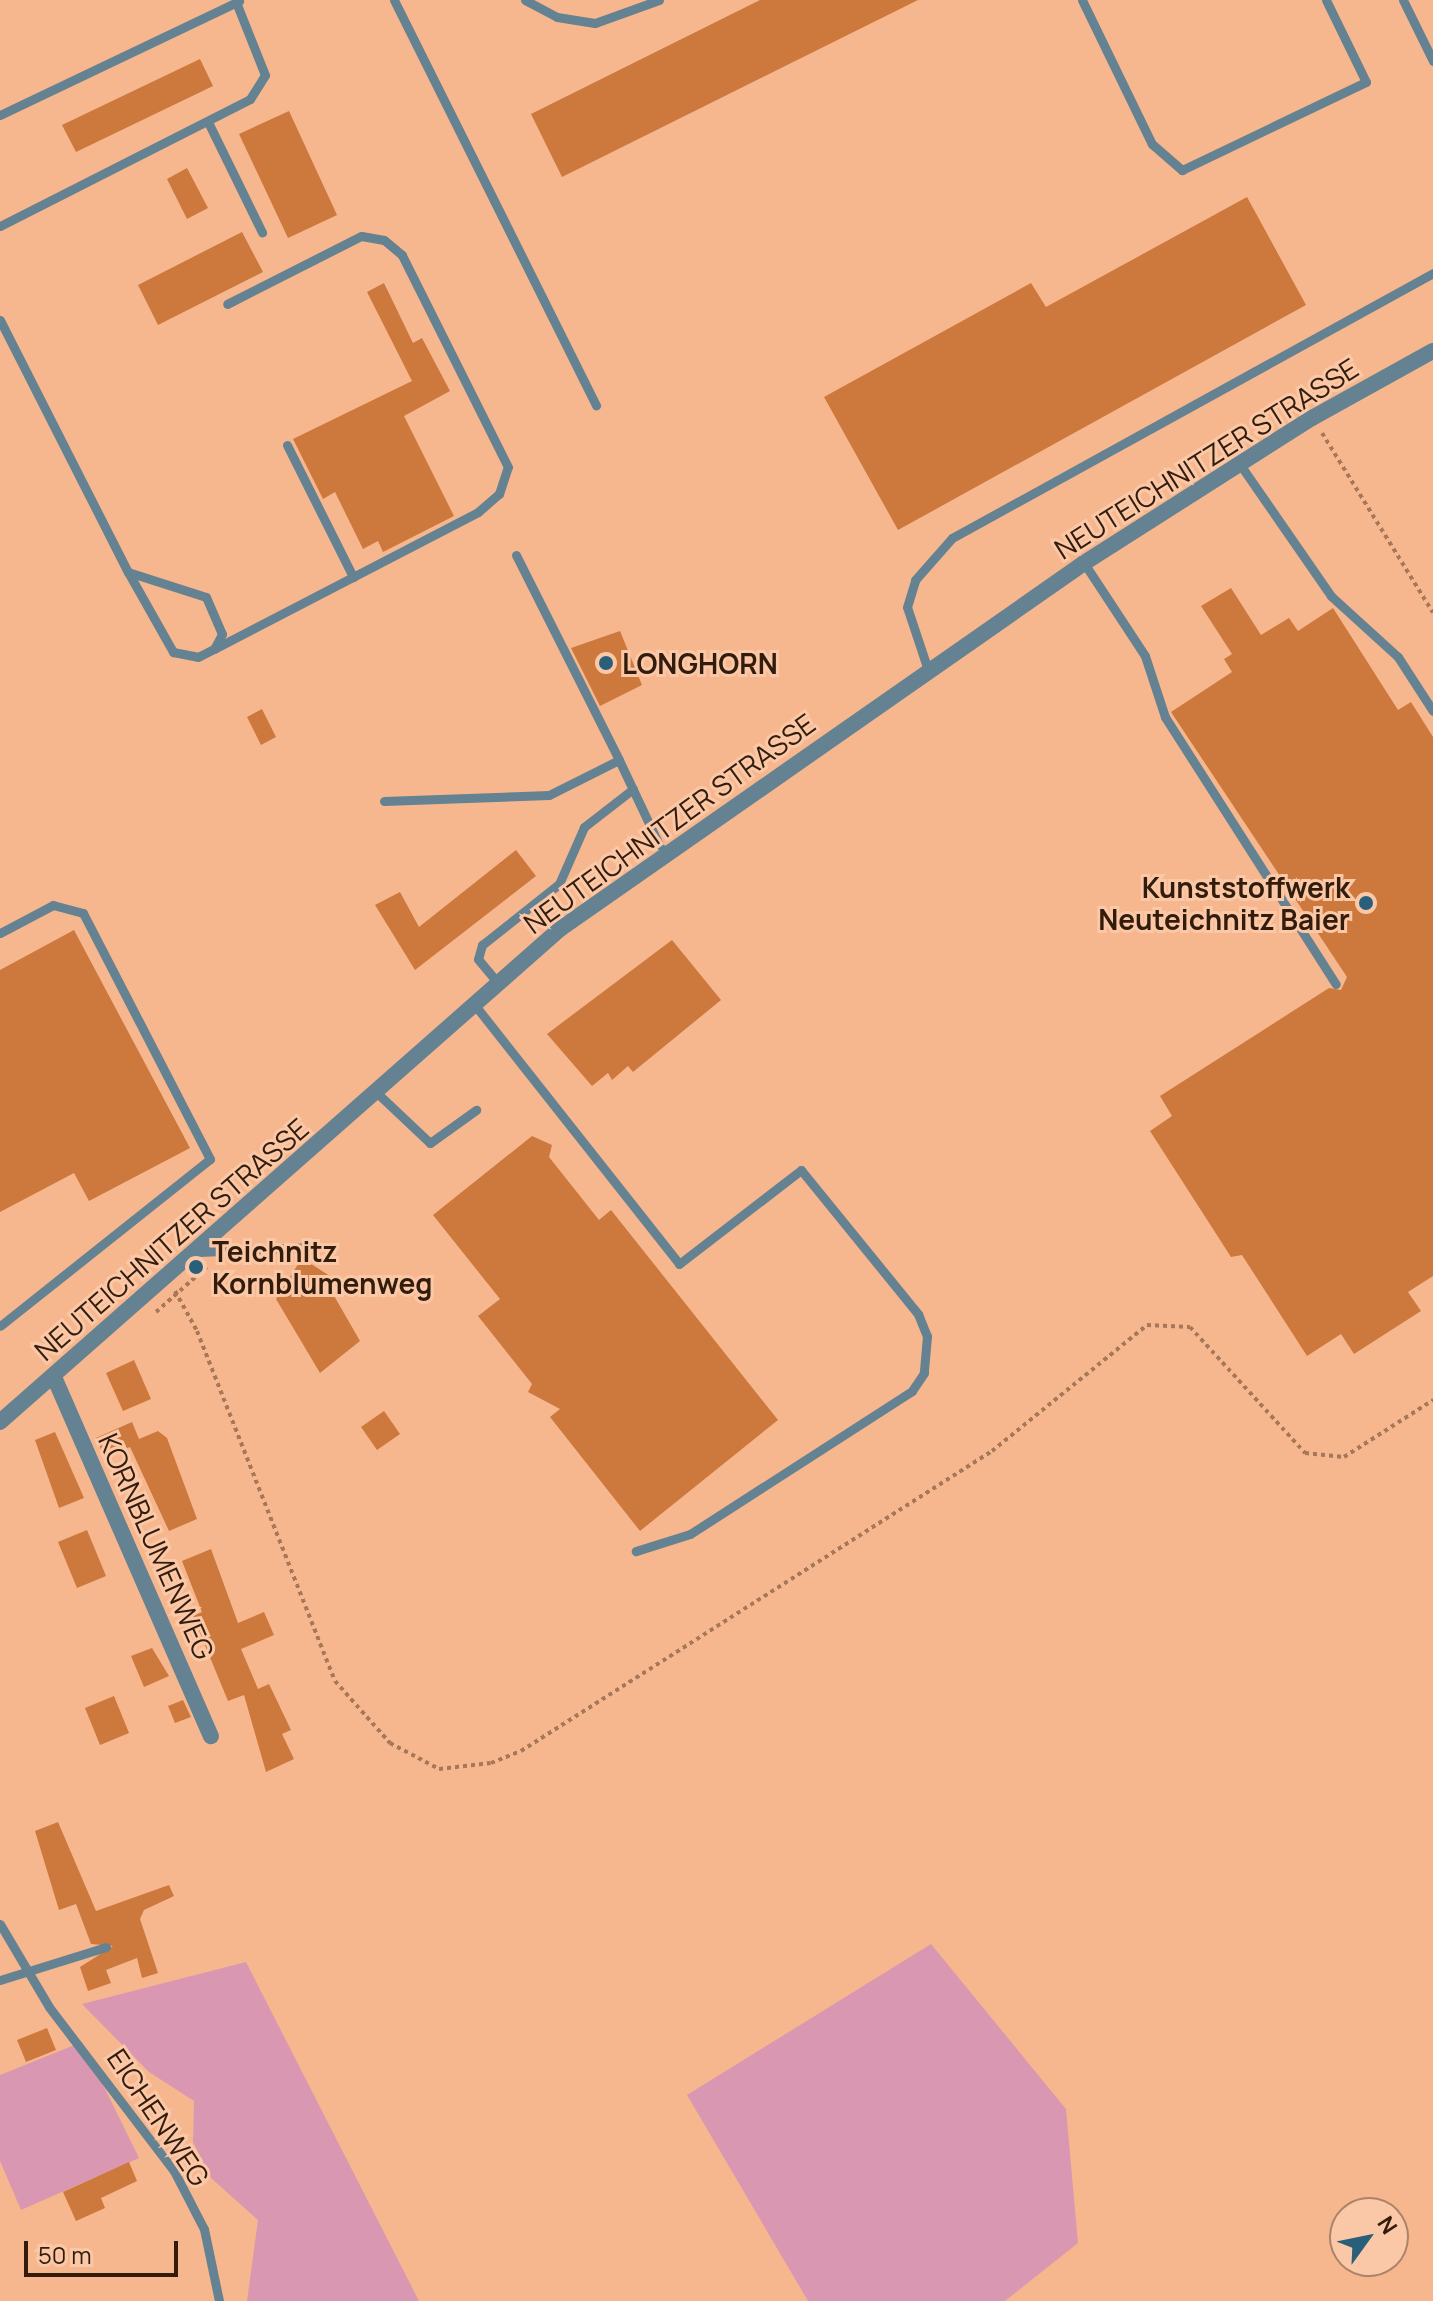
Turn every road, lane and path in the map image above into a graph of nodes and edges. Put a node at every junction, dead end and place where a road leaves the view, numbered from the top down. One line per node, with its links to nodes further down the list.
1 (394, 0): 17 (lane)
2 (525, 0): 3 (lane)
3 (659, 0)
4 (1082, 0): 5 (lane)
5 (1326, 0)
6 (1403, 0): 8 (lane)
7 (238, 1): 9 (lane); 10 (lane)
8 (1433, 61)
9 (0, 115)
10 (208, 122): 11 (lane); 12 (lane)
11 (0, 226)
12 (262, 232)
13 (1433, 273): 30 (lane)
14 (227, 304): 27 (lane)
15 (0, 320): 26 (lane)
16 (1433, 351): 18 (street, NEUTEICHNITZER STRASSE)
17 (596, 405)
18 (1312, 418): 20 (path); 23 (street, NEUTEICHNITZER STRASSE)
19 (1336, 426): 20 (path)
20 (1322, 434): 21 (path); 28 (path)
21 (1310, 441)
22 (287, 445): 27 (lane)
23 (1239, 463): 25 (street, NEUTEICHNITZER STRASSE); 31 (lane)
24 (516, 555): 32 (lane)
25 (1084, 563): 30 (street, NEUTEICHNITZER STRASSE); 38 (lane)
26 (128, 572): 29 (lane); 29 (lane)
27 (353, 577): 29 (lane)
28 (1433, 613)
29 (214, 649)
30 (928, 670): 35 (street, NEUTEICHNITZER STRASSE)
31 (1433, 711)
32 (619, 760): 33 (lane); 34 (lane)
33 (633, 789): 35 (lane); 37 (lane)
34 (384, 801)
35 (664, 855): 37 (street, NEUTEICHNITZER STRASSE)
36 (0, 933): 46 (lane)
37 (498, 983): 39 (street, NEUTEICHNITZER STRASSE)
38 (1336, 984)
39 (474, 1004): 40 (street, NEUTEICHNITZER STRASSE); 49 (lane)
40 (376, 1092): 41 (lane); 44 (street, NEUTEICHNITZER STRASSE)
41 (476, 1110)
42 (313, 1247): 43 (lane)
43 (225, 1251): 44 (lane); 45 (path)
44 (199, 1252): 47 (street, NEUTEICHNITZER STRASSE)
45 (143, 1323)
46 (0, 1326)
47 (54, 1377): 48 (street, NEUTEICHNITZER STRASSE); 50 (street, KORNBLUMENWEG)
48 (0, 1422)
49 (636, 1551)
50 (211, 1736)
51 (0, 1924): 53 (lane, EICHENWEG)
52 (106, 1947): 53 (lane)
53 (27, 1975): 54 (lane); 55 (lane, EICHENWEG)
54 (0, 1980)
55 (219, 2301)

